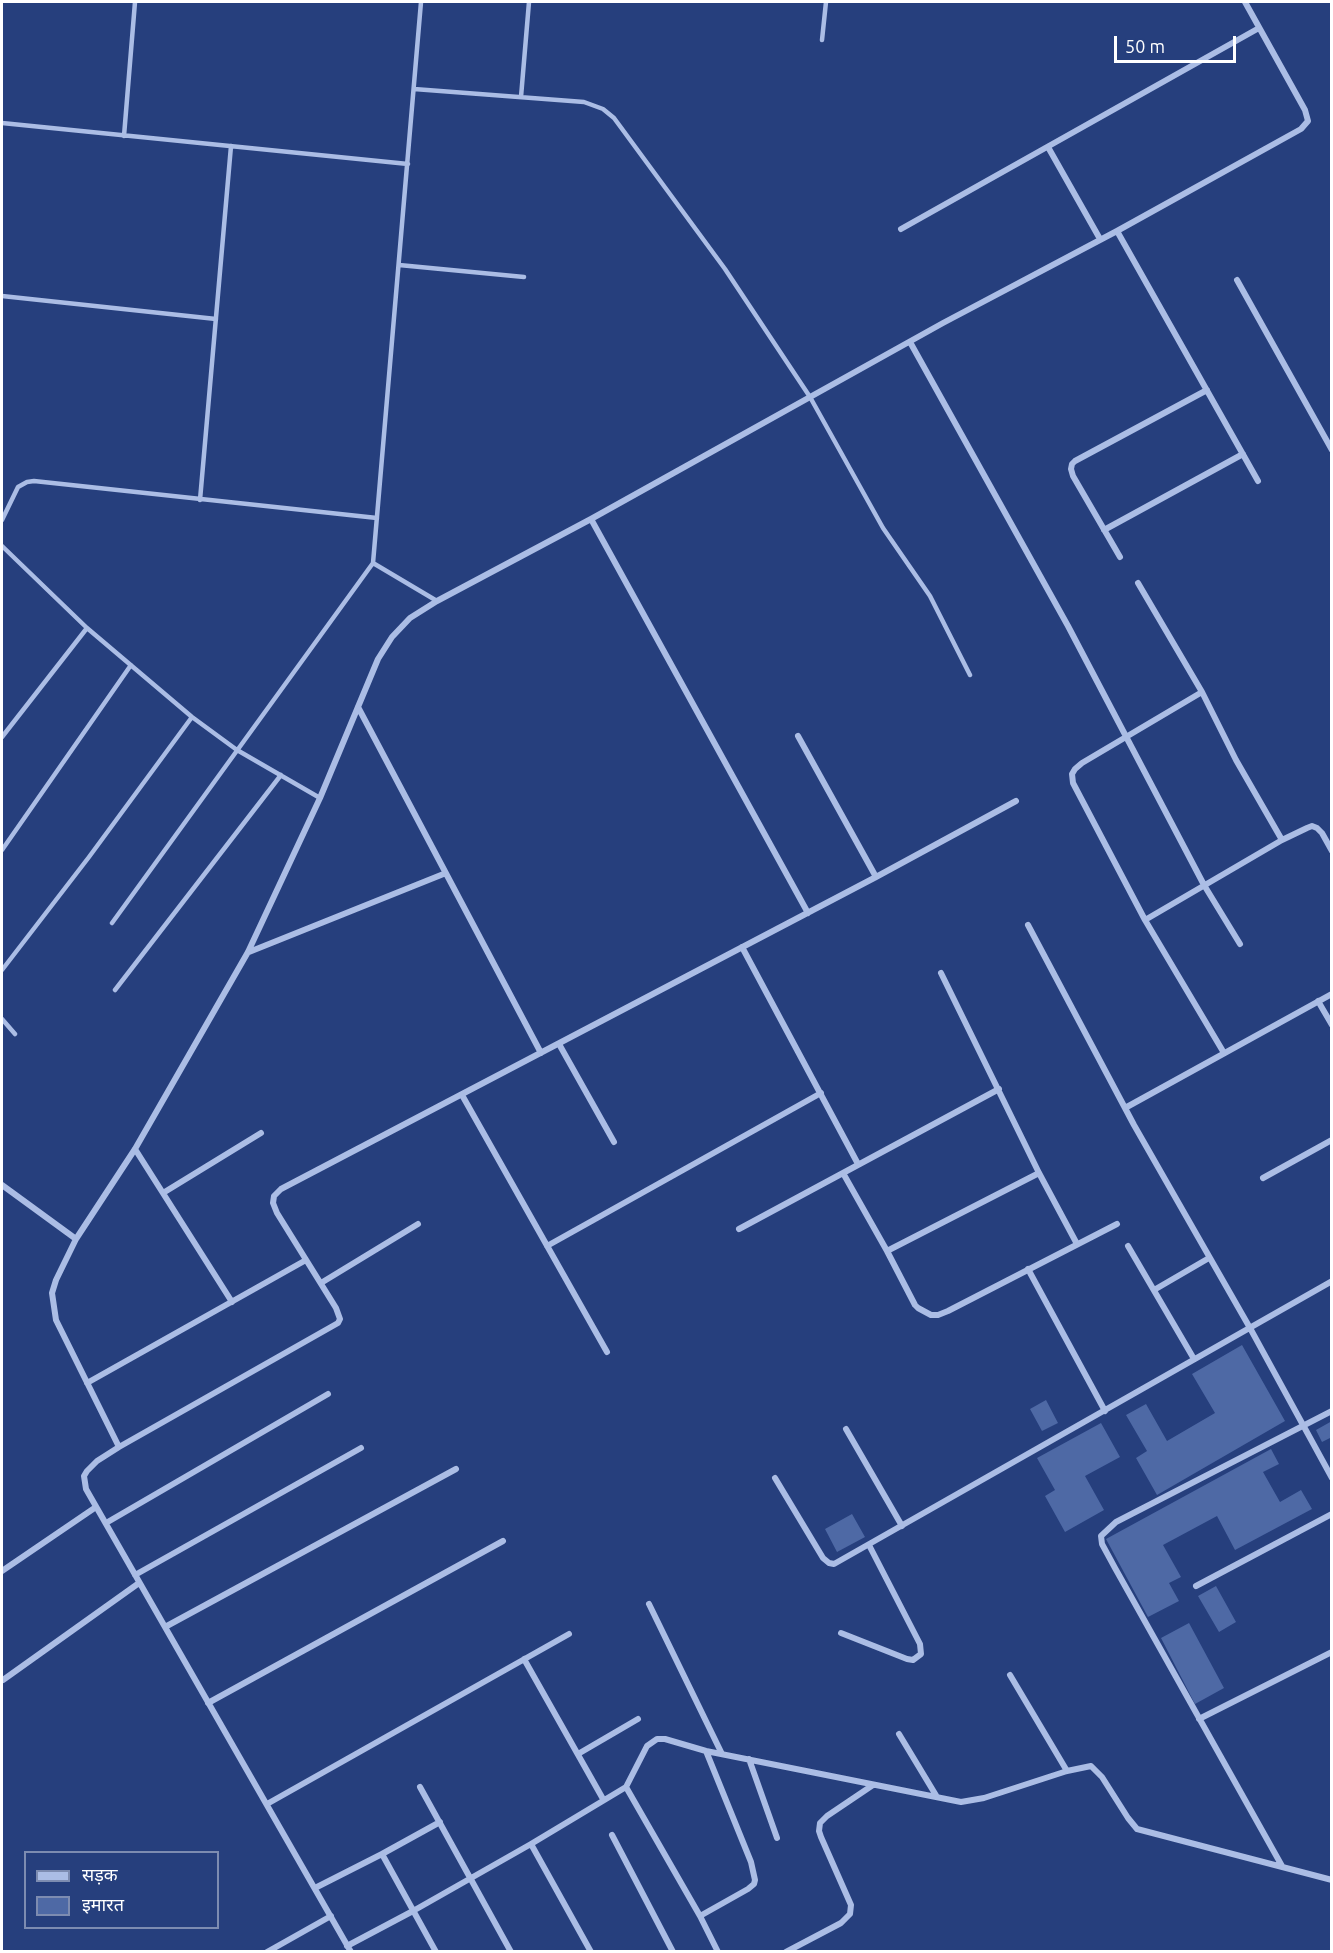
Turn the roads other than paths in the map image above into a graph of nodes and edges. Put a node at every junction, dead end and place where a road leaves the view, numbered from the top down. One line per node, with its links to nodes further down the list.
1 (135, 2): 11 (lane)
2 (421, 2): 8 (lane)
3 (529, 2): 9 (lane)
4 (826, 2): 7 (lane)
5 (1245, 2): 6 (street)
6 (1259, 28): 13 (street); 16 (street)
7 (822, 40)
8 (414, 89): 9 (lane); 14 (lane)
9 (520, 97): 25 (lane)
10 (2, 123): 11 (lane)
11 (124, 136): 12 (lane)
12 (231, 146): 14 (lane); 22 (lane)
13 (1047, 147): 15 (street); 17 (street)
14 (408, 164): 18 (lane)
15 (901, 229)
16 (1117, 231): 17 (street); 24 (street)
17 (1100, 239): 23 (street)
18 (399, 266): 19 (lane); 30 (lane)
19 (524, 277)
20 (1237, 280): 26 (street)
21 (2, 296): 22 (lane)
22 (216, 319): 29 (lane)
23 (910, 342): 25 (street); 47 (street)
24 (1207, 390): 27 (street); 33 (street)
25 (810, 398): 31 (street); 41 (lane)
26 (1332, 450)
27 (1243, 454): 28 (street); 33 (street)
28 (1258, 481)
29 (200, 500): 30 (lane); 32 (lane)
30 (377, 518): 36 (lane)
31 (591, 519): 38 (street); 58 (street)
32 (2, 520)
33 (1104, 530): 35 (street)
34 (2, 546): 39 (lane)
35 (1120, 557)
36 (373, 563): 38 (lane); 48 (lane)
37 (1137, 583): 42 (street)
38 (437, 601): 43 (street)
39 (87, 628): 40 (lane); 46 (lane)
40 (131, 665): 44 (lane); 53 (lane)
41 (970, 675)
42 (1202, 692): 47 (street); 52 (street)
43 (358, 706): 50 (street); 55 (street)
44 (192, 717): 48 (lane); 65 (lane)
45 (798, 736): 56 (street)
46 (2, 737)
47 (1127, 737): 57 (street); 59 (street)
48 (237, 750): 49 (lane); 60 (lane)
49 (281, 775): 50 (lane); 67 (lane)
50 (320, 798): 64 (street)
51 (1016, 801): 56 (street)
52 (1282, 840): 54 (street); 57 (street)
53 (2, 850)
54 (1332, 850)
55 (446, 873): 64 (street); 74 (street)
56 (876, 877): 58 (street)
57 (1204, 885): 59 (street); 62 (street)
58 (808, 913): 63 (street)
59 (1144, 921): 75 (street)
60 (112, 923)
61 (1028, 925): 79 (street)
62 (1240, 944)
63 (742, 947): 73 (street); 77 (street)
64 (248, 952): 83 (street)
65 (2, 970)
66 (941, 973): 76 (street)
67 (115, 990)
68 (1332, 994): 69 (street)
69 (1318, 1001): 71 (street); 75 (street)
70 (2, 1019): 72 (lane)
71 (1332, 1025)
72 (15, 1034)
73 (559, 1044): 74 (street); 82 (street)
74 (541, 1053): 78 (street)
75 (1224, 1053): 79 (street)
76 (999, 1089): 84 (street); 86 (street)
77 (821, 1093): 84 (street); 95 (street)
78 (462, 1095): 95 (street); 99 (street)
79 (1125, 1108): 98 (street)
80 (261, 1133): 89 (street)
81 (1332, 1140): 87 (street)
82 (614, 1142)
83 (135, 1149): 89 (street); 93 (street)
84 (858, 1164): 85 (street)
85 (843, 1173): 92 (street); 97 (street)
86 (1039, 1173): 94 (street); 97 (street)
87 (1263, 1178)
88 (2, 1185): 93 (street)
89 (163, 1193): 104 (street)
90 (418, 1224): 102 (street)
91 (1117, 1224): 94 (street)
92 (739, 1229)
93 (76, 1239): 108 (street)
94 (1077, 1244): 100 (street)
95 (547, 1246): 106 (street)
96 (1128, 1246): 103 (street)
97 (887, 1251): 100 (street)
98 (1209, 1258): 103 (street); 105 (street)
99 (306, 1260): 102 (street); 104 (street)
100 (1028, 1269): 110 (street)
101 (1332, 1281): 105 (street)
102 (321, 1283): 114 (street)
103 (1154, 1290): 107 (street)
104 (232, 1302): 108 (street)
105 (1250, 1328): 107 (street); 112 (street)
106 (607, 1352)
107 (1194, 1359): 110 (street)
108 (87, 1383): 114 (street)
109 (328, 1394): 121 (street)
110 (1105, 1411): 122 (street)
111 (1332, 1411): 112 (street)
112 (1302, 1425): 118 (street); 139 (street)
113 (846, 1429): 122 (street)
114 (119, 1446): 119 (street)
115 (361, 1448): 126 (street)
116 (456, 1469): 130 (street)
117 (776, 1478): 124 (street)
118 (1332, 1478)
119 (96, 1507): 121 (street); 125 (street)
120 (1332, 1514): 128 (street)
121 (105, 1523): 126 (street)
122 (902, 1526): 124 (street)
123 (503, 1541): 137 (street)
124 (869, 1545): 131 (street)
125 (2, 1571)
126 (135, 1575): 127 (street)
127 (140, 1583): 130 (street); 136 (street)
128 (1196, 1586)
129 (649, 1604): 143 (street)
130 (165, 1628): 137 (street)
131 (841, 1633)
132 (569, 1634): 134 (street)
133 (1332, 1653): 139 (street)
134 (524, 1659): 142 (street); 151 (street)
135 (1010, 1675): 145 (street)
136 (3, 1680)
137 (208, 1703): 151 (street)
138 (638, 1719): 142 (street)
139 (1199, 1719): 157 (street)
140 (899, 1734): 149 (street)
141 (706, 1751): 143 (street); 148 (street); 163 (street)
142 (578, 1754): 150 (street)
143 (722, 1754): 144 (street)
144 (749, 1759): 146 (street); 154 (street)
145 (1067, 1771): 149 (street); 157 (street)
146 (873, 1785): 149 (street); 171 (street)
147 (420, 1787): 152 (street)
148 (626, 1787): 150 (street); 163 (street)
149 (937, 1797)
150 (603, 1799): 155 (street)
151 (267, 1804): 160 (street)
152 (440, 1822): 156 (street); 158 (street)
153 (612, 1835): 169 (street)
154 (777, 1838)
155 (531, 1844): 158 (street); 168 (street)
156 (382, 1854): 160 (street); 161 (street)
157 (1282, 1866): 159 (street)
158 (470, 1878): 161 (street); 167 (street)
159 (1332, 1880)
160 (315, 1888): 162 (street)
161 (414, 1911): 164 (street); 166 (street)
162 (331, 1916): 164 (street); 165 (street)
163 (700, 1916): 170 (street)
164 (349, 1948)
165 (267, 1952)
166 (436, 1952)
167 (512, 1952)
168 (591, 1952)
169 (673, 1952)
170 (718, 1952)
171 (786, 1952)

